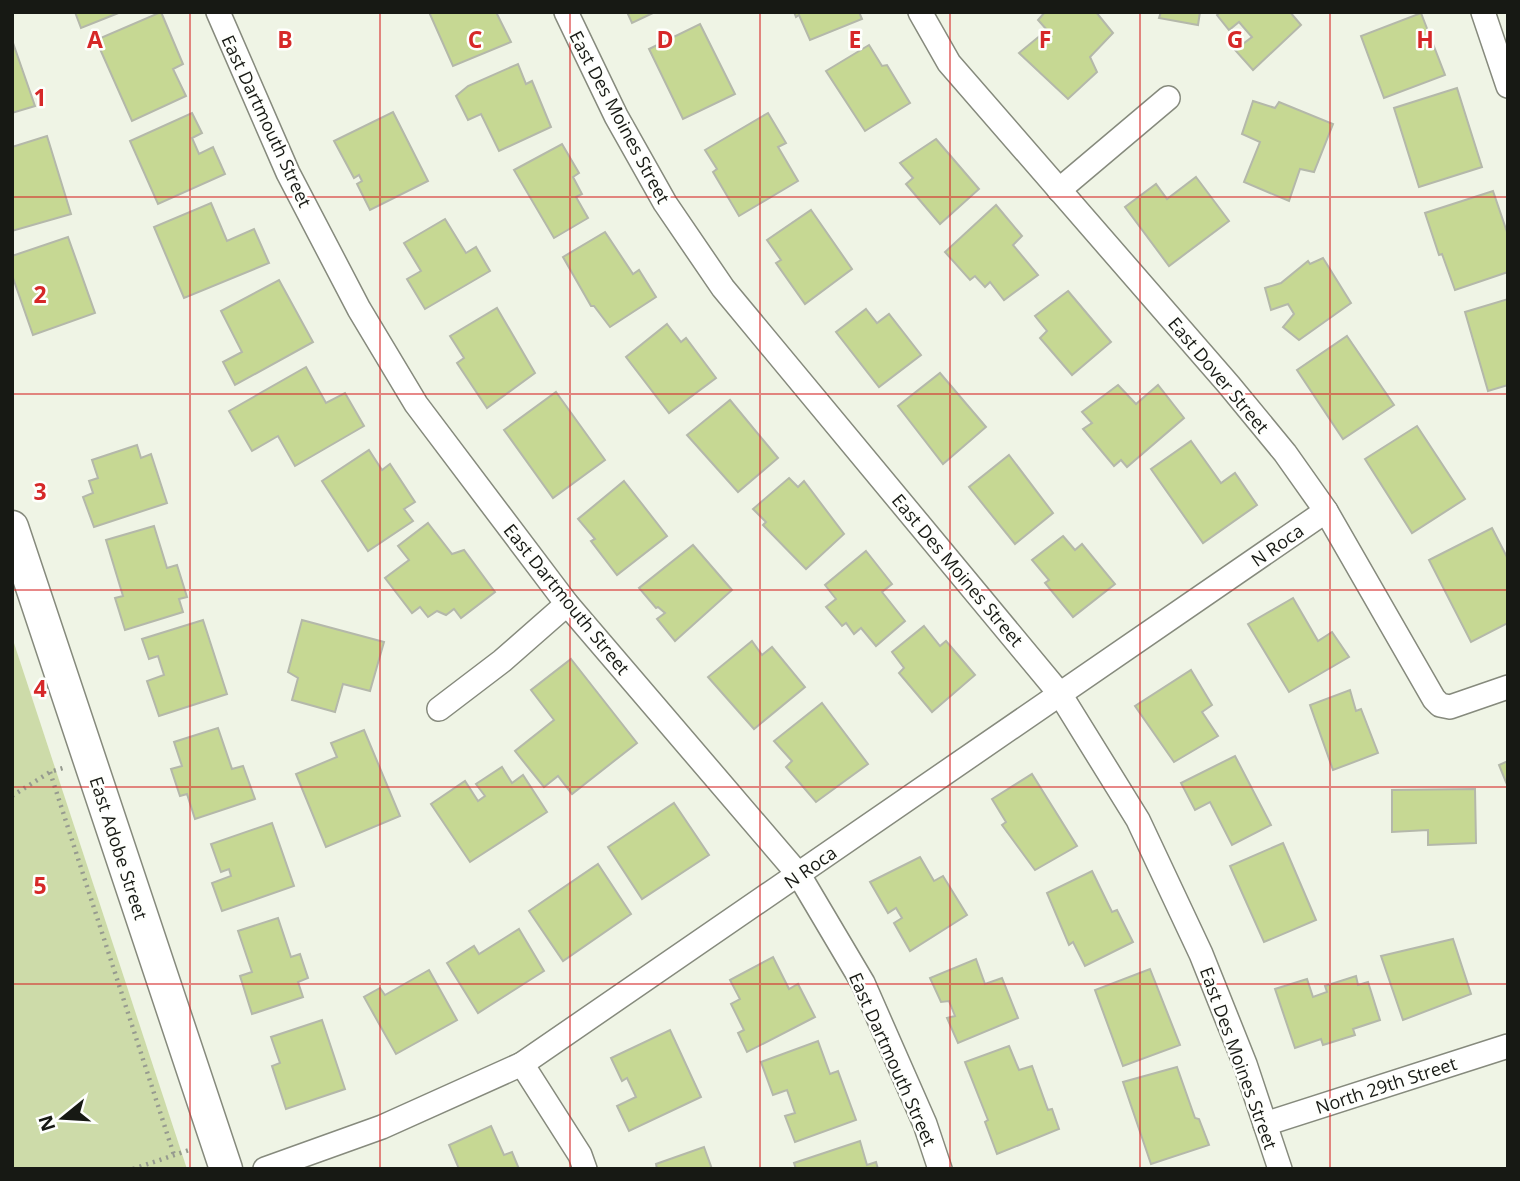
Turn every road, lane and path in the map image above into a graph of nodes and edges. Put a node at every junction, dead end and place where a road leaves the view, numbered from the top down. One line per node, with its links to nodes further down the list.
1 (218, 12): 10 (street, East Dartmouth Street)
2 (566, 12): 12 (street, East Des Moines Street)
3 (920, 12): 7 (street, East Dover Street)
4 (1483, 12): 5 (street)
5 (1508, 86)
6 (1168, 98): 7 (street)
7 (1059, 190): 8 (street, East Dover Street)
8 (1326, 511): 11 (street, East Dover Street); 12 (street, N Roca)
9 (12, 527): 14 (street, East Adobe Street)
10 (567, 604): 13 (street); 17 (street, East Dartmouth Street)
11 (1508, 687)
12 (1060, 694): 17 (street, N Roca); 20 (street, East Des Moines Street)
13 (439, 709)
14 (90, 760): 15 (path); 22 (street, East Adobe Street)
15 (50, 772): 16 (path); 21 (path)
16 (12, 796)
17 (799, 875): 19 (street, N Roca); 26 (street, East Dartmouth Street)
18 (1508, 1046): 20 (street, North 29th Street)
19 (522, 1063): 24 (street, N Roca); 25 (street)
20 (1265, 1124): 27 (street, East Des Moines Street)
21 (174, 1154): 22 (path); 23 (path)
22 (221, 1154)
23 (133, 1169)
24 (265, 1169)
25 (585, 1169)
26 (940, 1169)
27 (1280, 1169)

